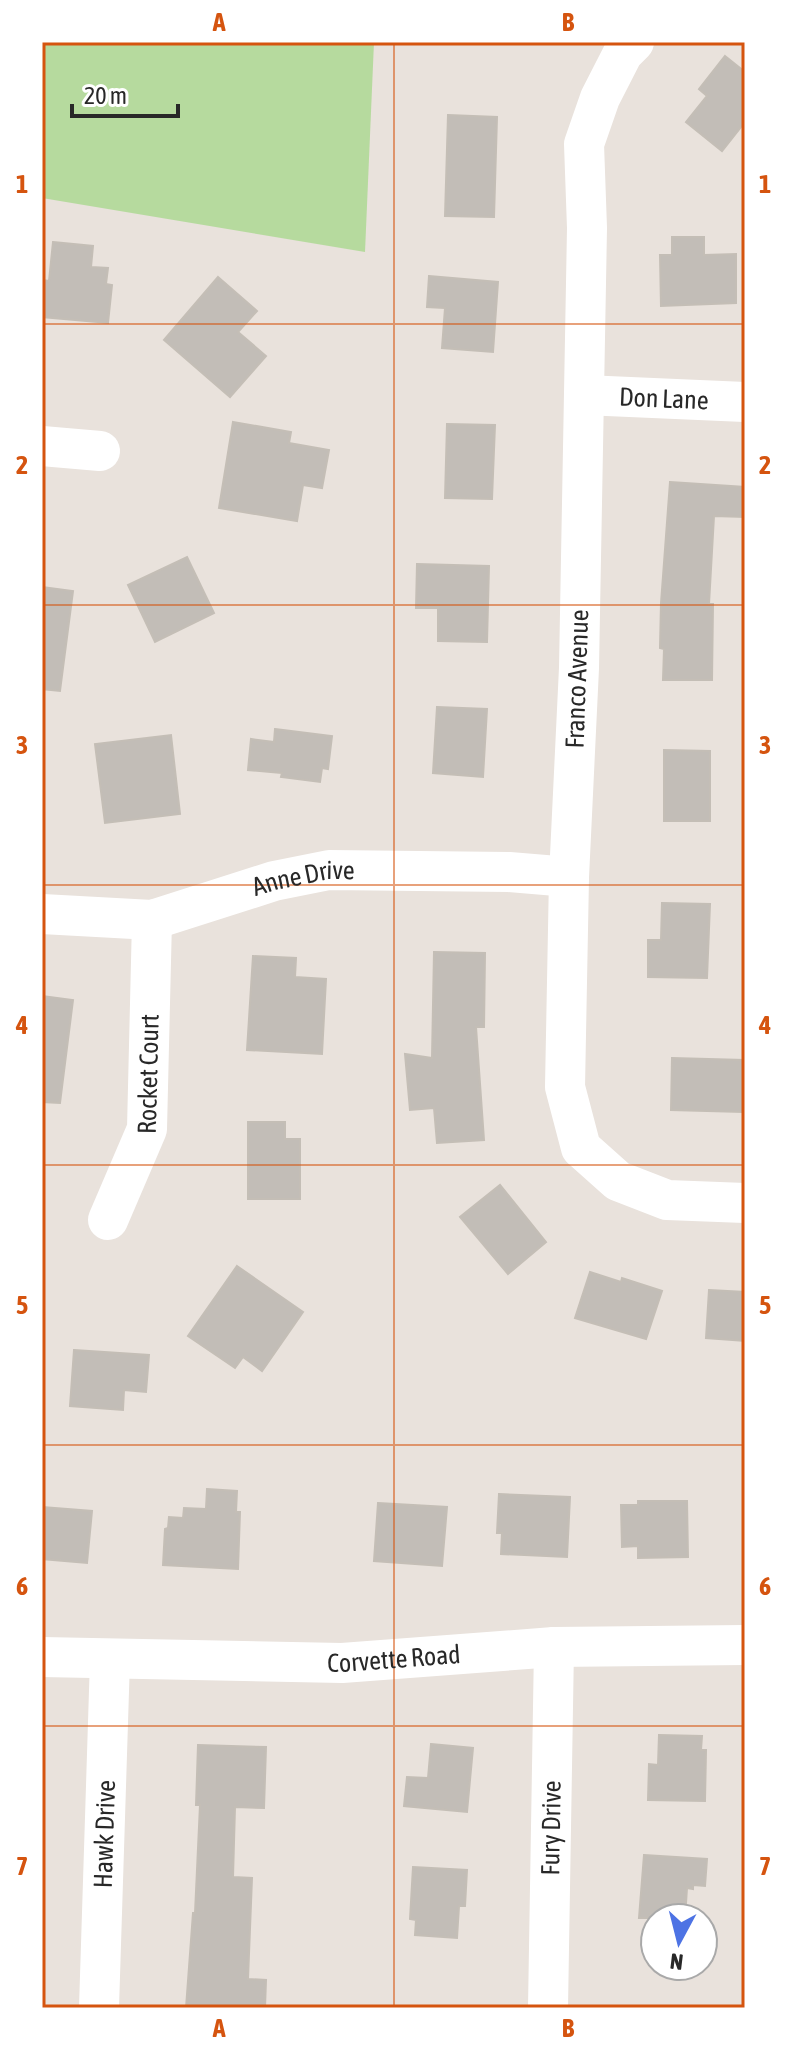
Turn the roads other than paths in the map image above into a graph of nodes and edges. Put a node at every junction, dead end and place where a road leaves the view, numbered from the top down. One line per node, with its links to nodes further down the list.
1 (634, 42): 2 (street, Franco Avenue)
2 (584, 395): 3 (street, Don Lane); 6 (street, Franco Avenue)
3 (745, 402)
4 (42, 446): 5 (street)
5 (100, 451)
6 (569, 877): 8 (street, Anne Drive); 9 (street, Franco Avenue)
7 (42, 914): 8 (street, Anne Drive)
8 (152, 920): 10 (street, Rocket Court)
9 (745, 1203)
10 (108, 1220)
11 (745, 1645): 12 (street, Corvette Road)
12 (554, 1647): 14 (street, Corvette Road); 16 (street, Fury Drive)
13 (42, 1657): 14 (street, Corvette Road)
14 (110, 1659): 15 (street, Hawk Drive)
15 (99, 2008)
16 (548, 2008)

